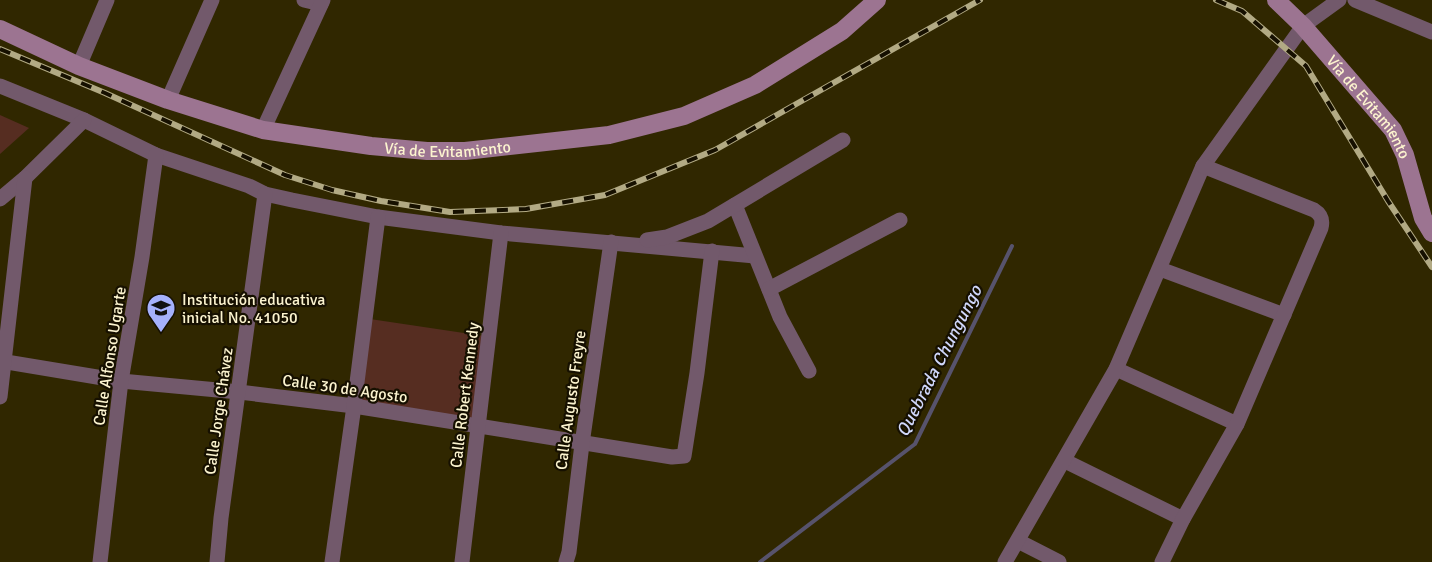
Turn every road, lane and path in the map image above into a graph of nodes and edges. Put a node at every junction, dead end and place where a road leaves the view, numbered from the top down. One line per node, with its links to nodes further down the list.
1 (107, 0): 12 (street)
2 (212, 0): 14 (street)
3 (304, 0): 8 (street)
4 (877, 0): 16 (main road, Vía de Evitamiento)
5 (1276, 0): 10 (main road, Vía de Evitamiento)
6 (1339, 0): 10 (street)
7 (1355, 0): 11 (street)
8 (322, 2): 16 (street)
9 (0, 29): 12 (main road, Vía de Evitamiento)
10 (1299, 32): 19 (street); 27 (main road, Vía de Evitamiento)
11 (1432, 32)
12 (79, 66): 14 (main road, Vía de Evitamiento)
13 (0, 86): 15 (street)
14 (168, 100): 16 (main road, Vía de Evitamiento)
15 (84, 120): 18 (street); 20 (street)
16 (263, 130)
17 (843, 140): 23 (street)
18 (156, 155): 21 (street); 37 (street, Calle Alfonso Ugarte)
19 (1203, 166): 31 (street); 33 (street)
20 (25, 178): 22 (street); 34 (street)
21 (265, 194): 24 (street); 38 (street, Calle Jorge Chávez)
22 (0, 199)
23 (735, 205): 28 (street); 30 (street)
24 (378, 218): 26 (street); 40 (street)
25 (900, 220): 32 (street)
26 (501, 233): 28 (street); 42 (street, Calle Robert Kennedy)
27 (1432, 233)
28 (611, 242): 29 (street); 43 (street, Calle Augusto Freyre)
29 (712, 251): 30 (street); 43 (street, Calle 30 de Agosto)
30 (755, 256): 32 (street)
31 (1160, 269): 33 (street); 35 (street)
32 (769, 289): 36 (street)
33 (1284, 315): 41 (street)
34 (2, 362): 37 (street, Calle 30 de Agosto); 39 (street)
35 (1116, 369): 41 (street); 44 (street)
36 (809, 371)
37 (121, 381): 38 (street, Calle 30 de Agosto); 47 (street, Calle Alfonso Ugarte)
38 (239, 392): 40 (street, Calle 30 de Agosto); 48 (street, Calle Jorge Chávez)
39 (0, 397)
40 (354, 406): 42 (street, Calle 30 de Agosto); 49 (street)
41 (1237, 424): 45 (street)
42 (478, 428): 43 (street, Calle 30 de Agosto); 50 (street, Calle Robert Kennedy)
43 (582, 444): 51 (street, Calle Augusto Freyre)
44 (1065, 461): 45 (street); 46 (street)
45 (1183, 519): 54 (street)
46 (1018, 541): 52 (street); 53 (street)
47 (100, 562)
48 (217, 562)
49 (332, 562)
50 (462, 562)
51 (566, 562)
52 (1005, 562)
53 (1059, 562)
54 (1162, 562)

